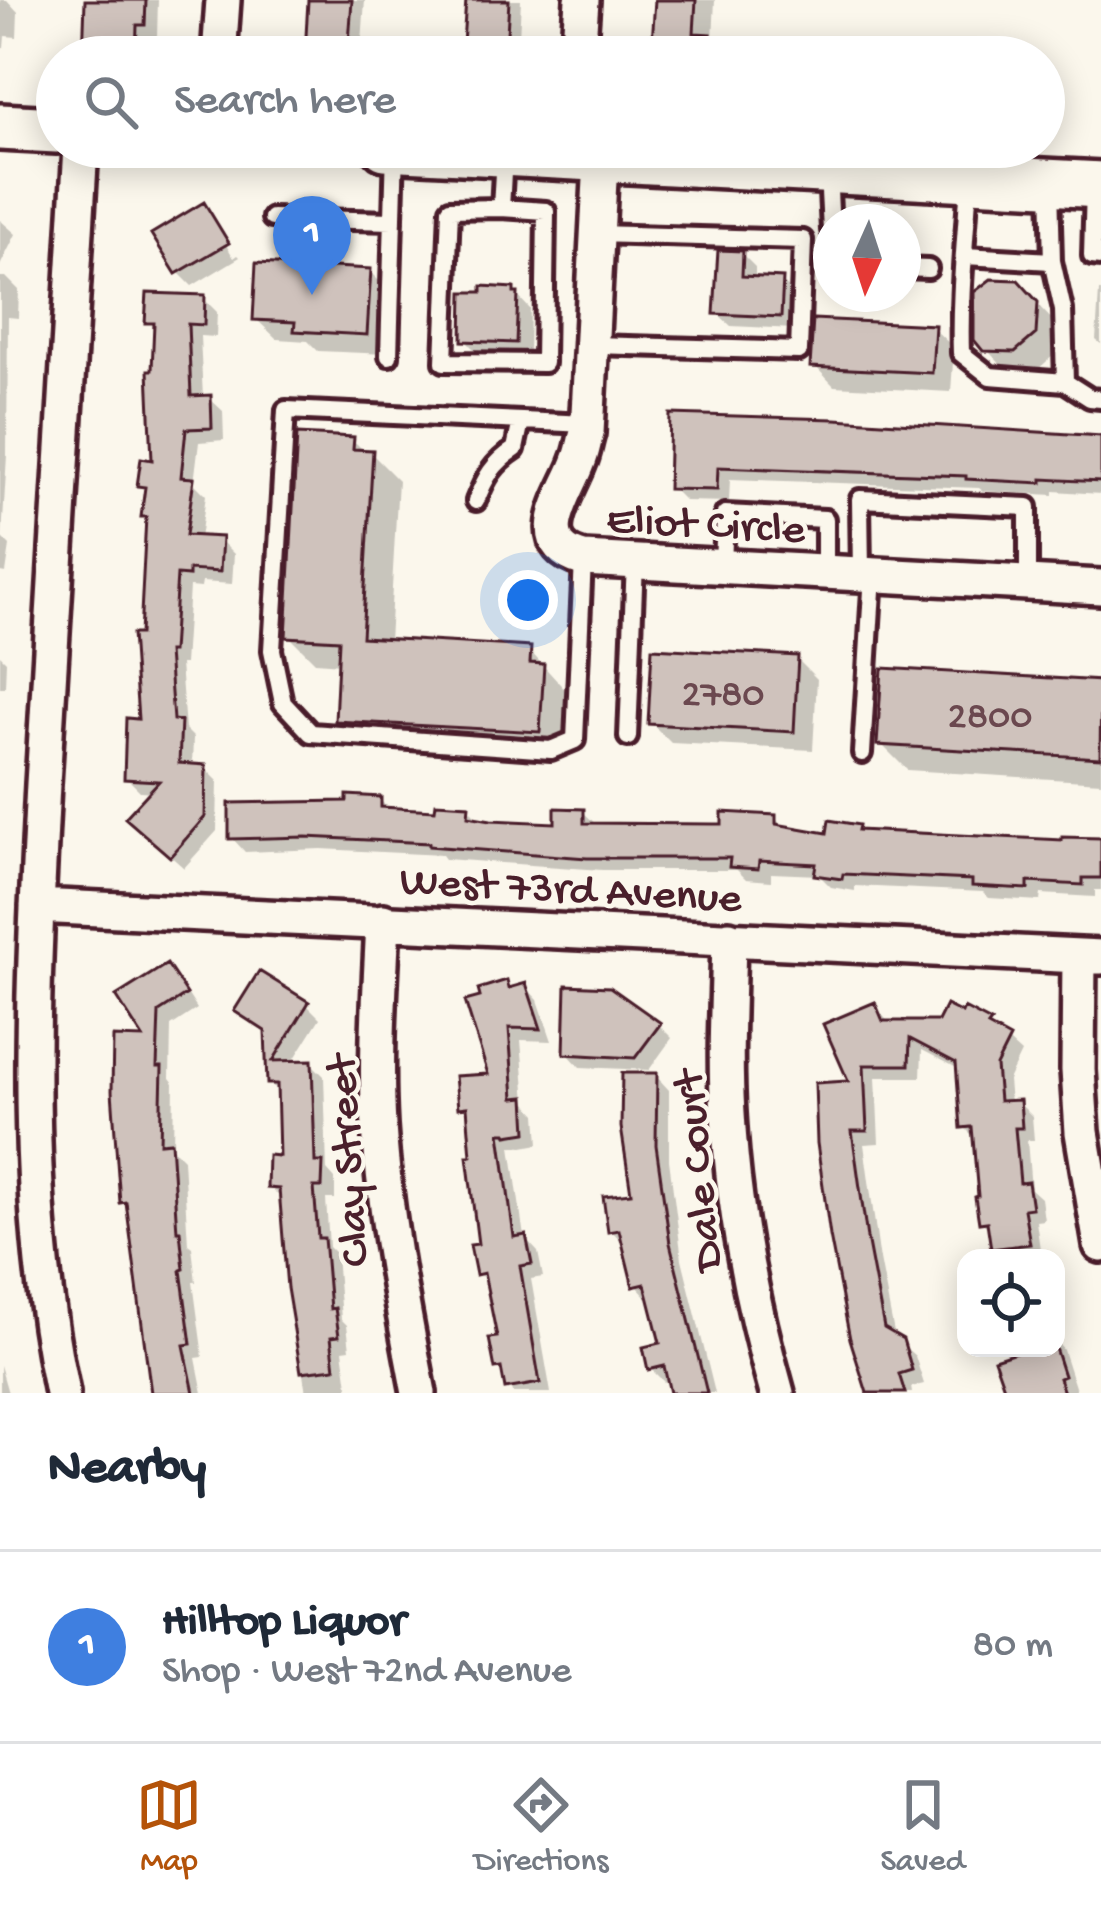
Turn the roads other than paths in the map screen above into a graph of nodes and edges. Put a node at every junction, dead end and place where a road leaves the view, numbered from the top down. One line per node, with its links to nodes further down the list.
1 (223, 0): 3 (street)
2 (582, 0): 4 (street)
3 (220, 36)
4 (579, 36)
5 (0, 127): 6 (main road)
6 (36, 129)
7 (80, 168): 41 (street)
8 (394, 168): 18 (lane)
9 (503, 168): 16 (lane)
10 (584, 168): 19 (street, Eliot Circle)
11 (782, 168): 12 (main road)
12 (828, 171): 13 (main road); 15 (lane)
13 (969, 178): 14 (main road); 20 (lane)
14 (1082, 184): 21 (lane); 22 (lane)
15 (830, 204)
16 (501, 208): 16 (lane)
17 (272, 218): 18 (lane)
18 (393, 221): 26 (lane)
19 (597, 234): 25 (street, Eliot Circle); 25 (lane)
20 (965, 256): 22 (lane); 27 (lane)
21 (1101, 256)
22 (1052, 261): 27 (lane)
23 (921, 269): 24 (lane)
24 (928, 269)
25 (593, 345): 30 (street, Eliot Circle)
26 (388, 356)
27 (1065, 382): 28 (lane)
28 (1101, 399)
29 (521, 421): 30 (lane); 31 (lane); 32 (lane)
30 (587, 424): 32 (street, Eliot Circle)
31 (476, 501)
32 (583, 559): 33 (street, Eliot Circle)
33 (635, 561): 34 (street, Eliot Circle); 39 (lane)
34 (723, 566): 35 (street, Eliot Circle); 35 (lane)
35 (825, 572): 36 (street, Eliot Circle)
36 (867, 574): 37 (street, Eliot Circle); 37 (lane); 40 (lane)
37 (1028, 584): 38 (street, Eliot Circle)
38 (1101, 587)
39 (628, 736)
40 (862, 753)
41 (37, 907): 42 (street, West 73rd Avenue); 46 (street)
42 (383, 921): 43 (street, West 73rd Avenue); 47 (street, Clay Street)
43 (729, 938): 44 (street, West 73rd Avenue); 48 (street, Dale Court)
44 (1090, 957): 45 (street)
45 (1101, 1245)
46 (62, 1393)
47 (419, 1393)
48 (777, 1393)

